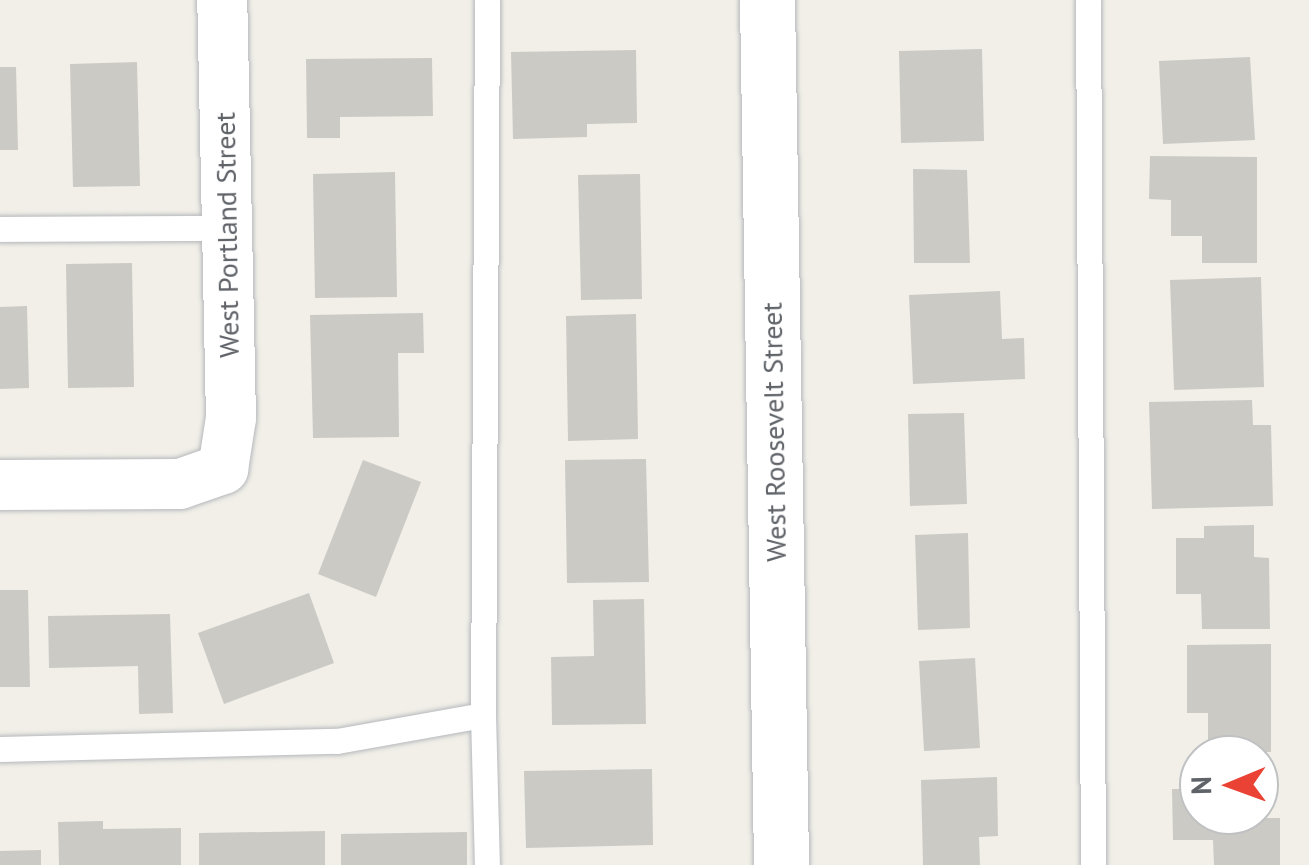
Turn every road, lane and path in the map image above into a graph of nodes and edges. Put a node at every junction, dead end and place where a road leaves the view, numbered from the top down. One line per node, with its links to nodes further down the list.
1 (222, 0): 5 (street, West Portland Street)
2 (486, 0): 8 (lane)
3 (766, 0): 11 (street, West Roosevelt Street)
4 (1088, 0): 12 (lane)
5 (227, 228): 6 (lane); 7 (street, West Portland Street)
6 (0, 229)
7 (0, 484)
8 (484, 715): 9 (lane); 10 (lane)
9 (0, 749)
10 (487, 865)
11 (781, 865)
12 (1093, 865)

